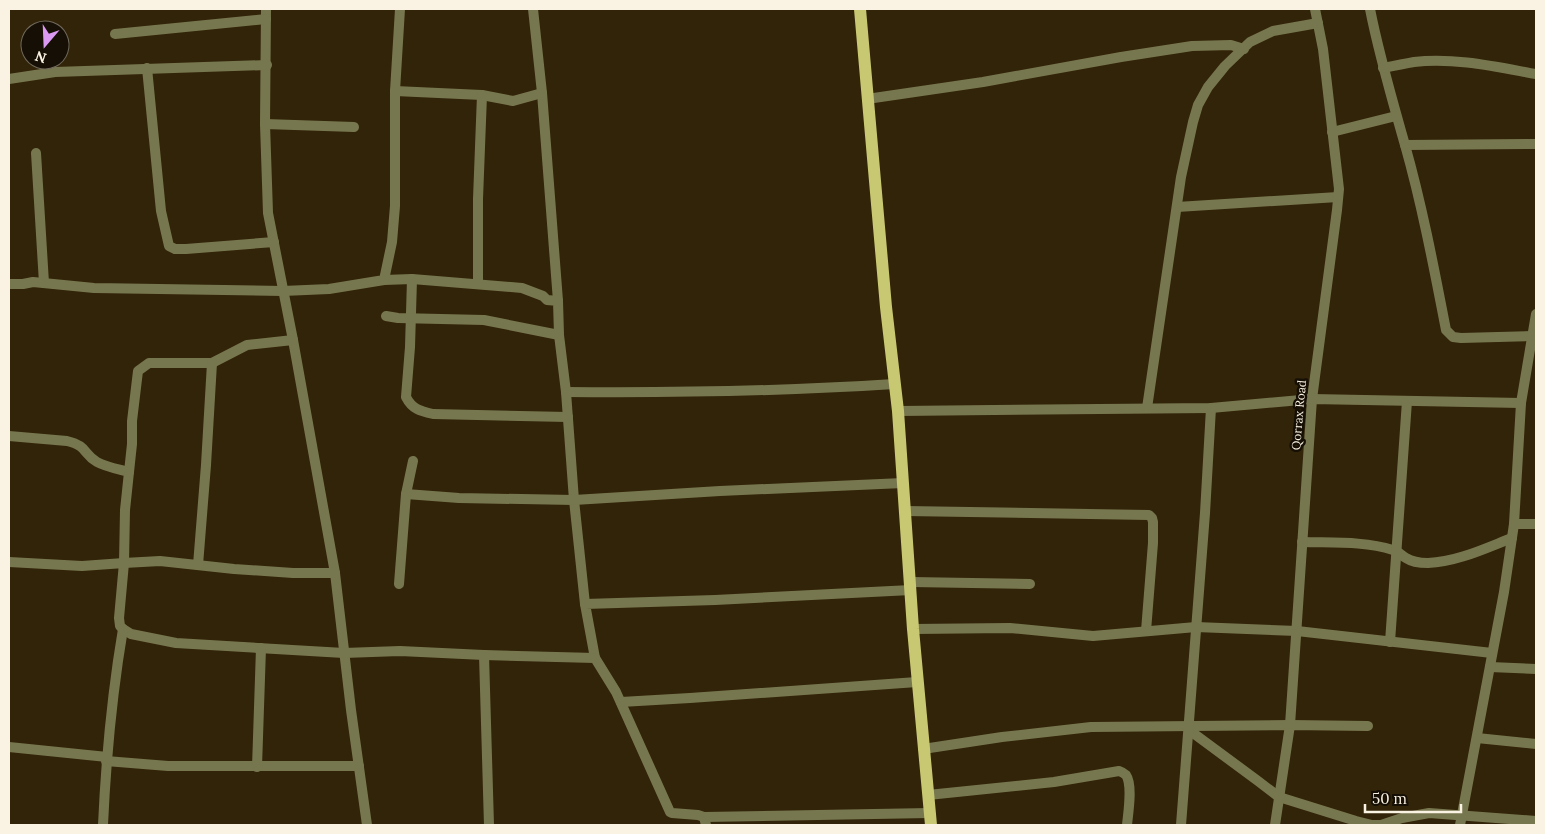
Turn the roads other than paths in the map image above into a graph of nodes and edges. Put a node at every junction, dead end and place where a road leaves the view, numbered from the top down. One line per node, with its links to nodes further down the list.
1 (400, 9): 15 (street)
2 (533, 9): 16 (street)
3 (860, 9): 18 (main road)
4 (1315, 9): 7 (street, Qorrax Road)
5 (1370, 9): 12 (street)
6 (266, 14): 8 (street); 10 (street)
7 (1318, 23): 9 (street); 22 (street, Qorrax Road)
8 (116, 34)
9 (1244, 49): 18 (street); 27 (street)
10 (267, 65): 11 (street); 20 (street)
11 (147, 68): 14 (street); 28 (street)
12 (1383, 68): 13 (street); 19 (street)
13 (1536, 74)
14 (9, 79)
15 (395, 91): 17 (street); 30 (street)
16 (542, 93): 17 (street); 35 (street)
17 (482, 95): 33 (street)
18 (867, 99): 43 (main road)
19 (1396, 116): 22 (street); 24 (street)
20 (266, 124): 21 (street); 28 (street)
21 (354, 127)
22 (1332, 132): 26 (street, Qorrax Road)
23 (1536, 144): 24 (street)
24 (1405, 145): 40 (street)
25 (36, 153): 31 (street)
26 (1338, 197): 27 (street); 45 (street, Qorrax Road)
27 (1177, 207): 48 (street)
28 (274, 242): 34 (street)
29 (412, 279): 30 (street); 33 (street); 38 (street)
30 (384, 280): 34 (street)
31 (44, 283): 32 (street); 34 (street)
32 (9, 284)
33 (478, 284): 35 (street)
34 (284, 291): 41 (street)
35 (558, 301): 39 (street)
36 (1536, 314): 40 (street)
37 (386, 316): 38 (street)
38 (410, 318): 39 (street); 51 (street)
39 (559, 335): 44 (street)
40 (1532, 336): 47 (street)
41 (293, 340): 42 (street); 67 (street)
42 (212, 363): 54 (street); 66 (street)
43 (894, 384): 44 (street); 50 (main road)
44 (566, 392): 51 (street)
45 (1312, 399): 46 (street); 49 (street); 62 (street, Qorrax Road)
46 (1407, 401): 47 (street); 63 (street)
47 (1521, 403): 59 (street)
48 (1147, 408): 49 (street); 50 (street)
49 (1211, 408): 72 (street)
50 (898, 411): 55 (main road)
51 (568, 417): 57 (street)
52 (9, 436): 54 (street)
53 (413, 461): 56 (street)
54 (129, 472): 65 (street)
55 (903, 483): 57 (street); 58 (main road)
56 (406, 494): 57 (street); 68 (street)
57 (574, 500): 71 (street)
58 (905, 511): 70 (main road); 75 (street)
59 (1514, 524): 60 (street); 61 (street)
60 (1536, 524)
61 (1512, 538): 63 (street); 80 (street)
62 (1302, 542): 63 (street); 76 (street, Qorrax Road)
63 (1396, 550): 77 (street)
64 (9, 562): 65 (street)
65 (124, 563): 66 (street); 73 (street)
66 (198, 565): 67 (street)
67 (335, 573): 79 (street)
68 (399, 584)
69 (1030, 584): 70 (street)
70 (911, 586): 71 (street); 74 (main road)
71 (584, 604): 82 (street)
72 (1196, 627): 75 (street); 76 (street); 89 (street)
73 (123, 629): 78 (street); 94 (street)
74 (913, 629): 75 (street); 85 (main road)
75 (1146, 631)
76 (1297, 631): 77 (street); 87 (street, Qorrax Road)
77 (1390, 642): 80 (street)
78 (261, 648): 79 (street); 96 (street)
79 (344, 653): 81 (street); 95 (street)
80 (1492, 653): 83 (street)
81 (484, 655): 82 (street); 106 (street)
82 (595, 658): 86 (street)
83 (1490, 667): 84 (street); 90 (street)
84 (1536, 669)
85 (917, 682): 86 (street); 93 (main road)
86 (620, 702): 101 (street)
87 (1290, 725): 88 (street); 89 (street); 98 (street, Qorrax Road)
88 (1368, 726)
89 (1189, 728): 93 (street); 98 (street); 108 (street)
90 (1476, 738): 91 (street); 100 (street)
91 (1536, 744)
92 (9, 747): 94 (street)
93 (923, 749): 97 (main road)
94 (106, 759): 96 (street); 104 (street)
95 (358, 766): 96 (street); 105 (street)
96 (257, 767)
97 (928, 795): 99 (main road); 107 (street)
98 (1279, 797): 103 (street); 109 (street, Qorrax Road)
99 (930, 819): 101 (street)
100 (1461, 820): 102 (street); 103 (street)
101 (705, 821)
102 (1536, 821)
103 (1356, 823)
104 (103, 825)
105 (367, 825)
106 (489, 825)
107 (1127, 825)
108 (1181, 825)
109 (1275, 825)

